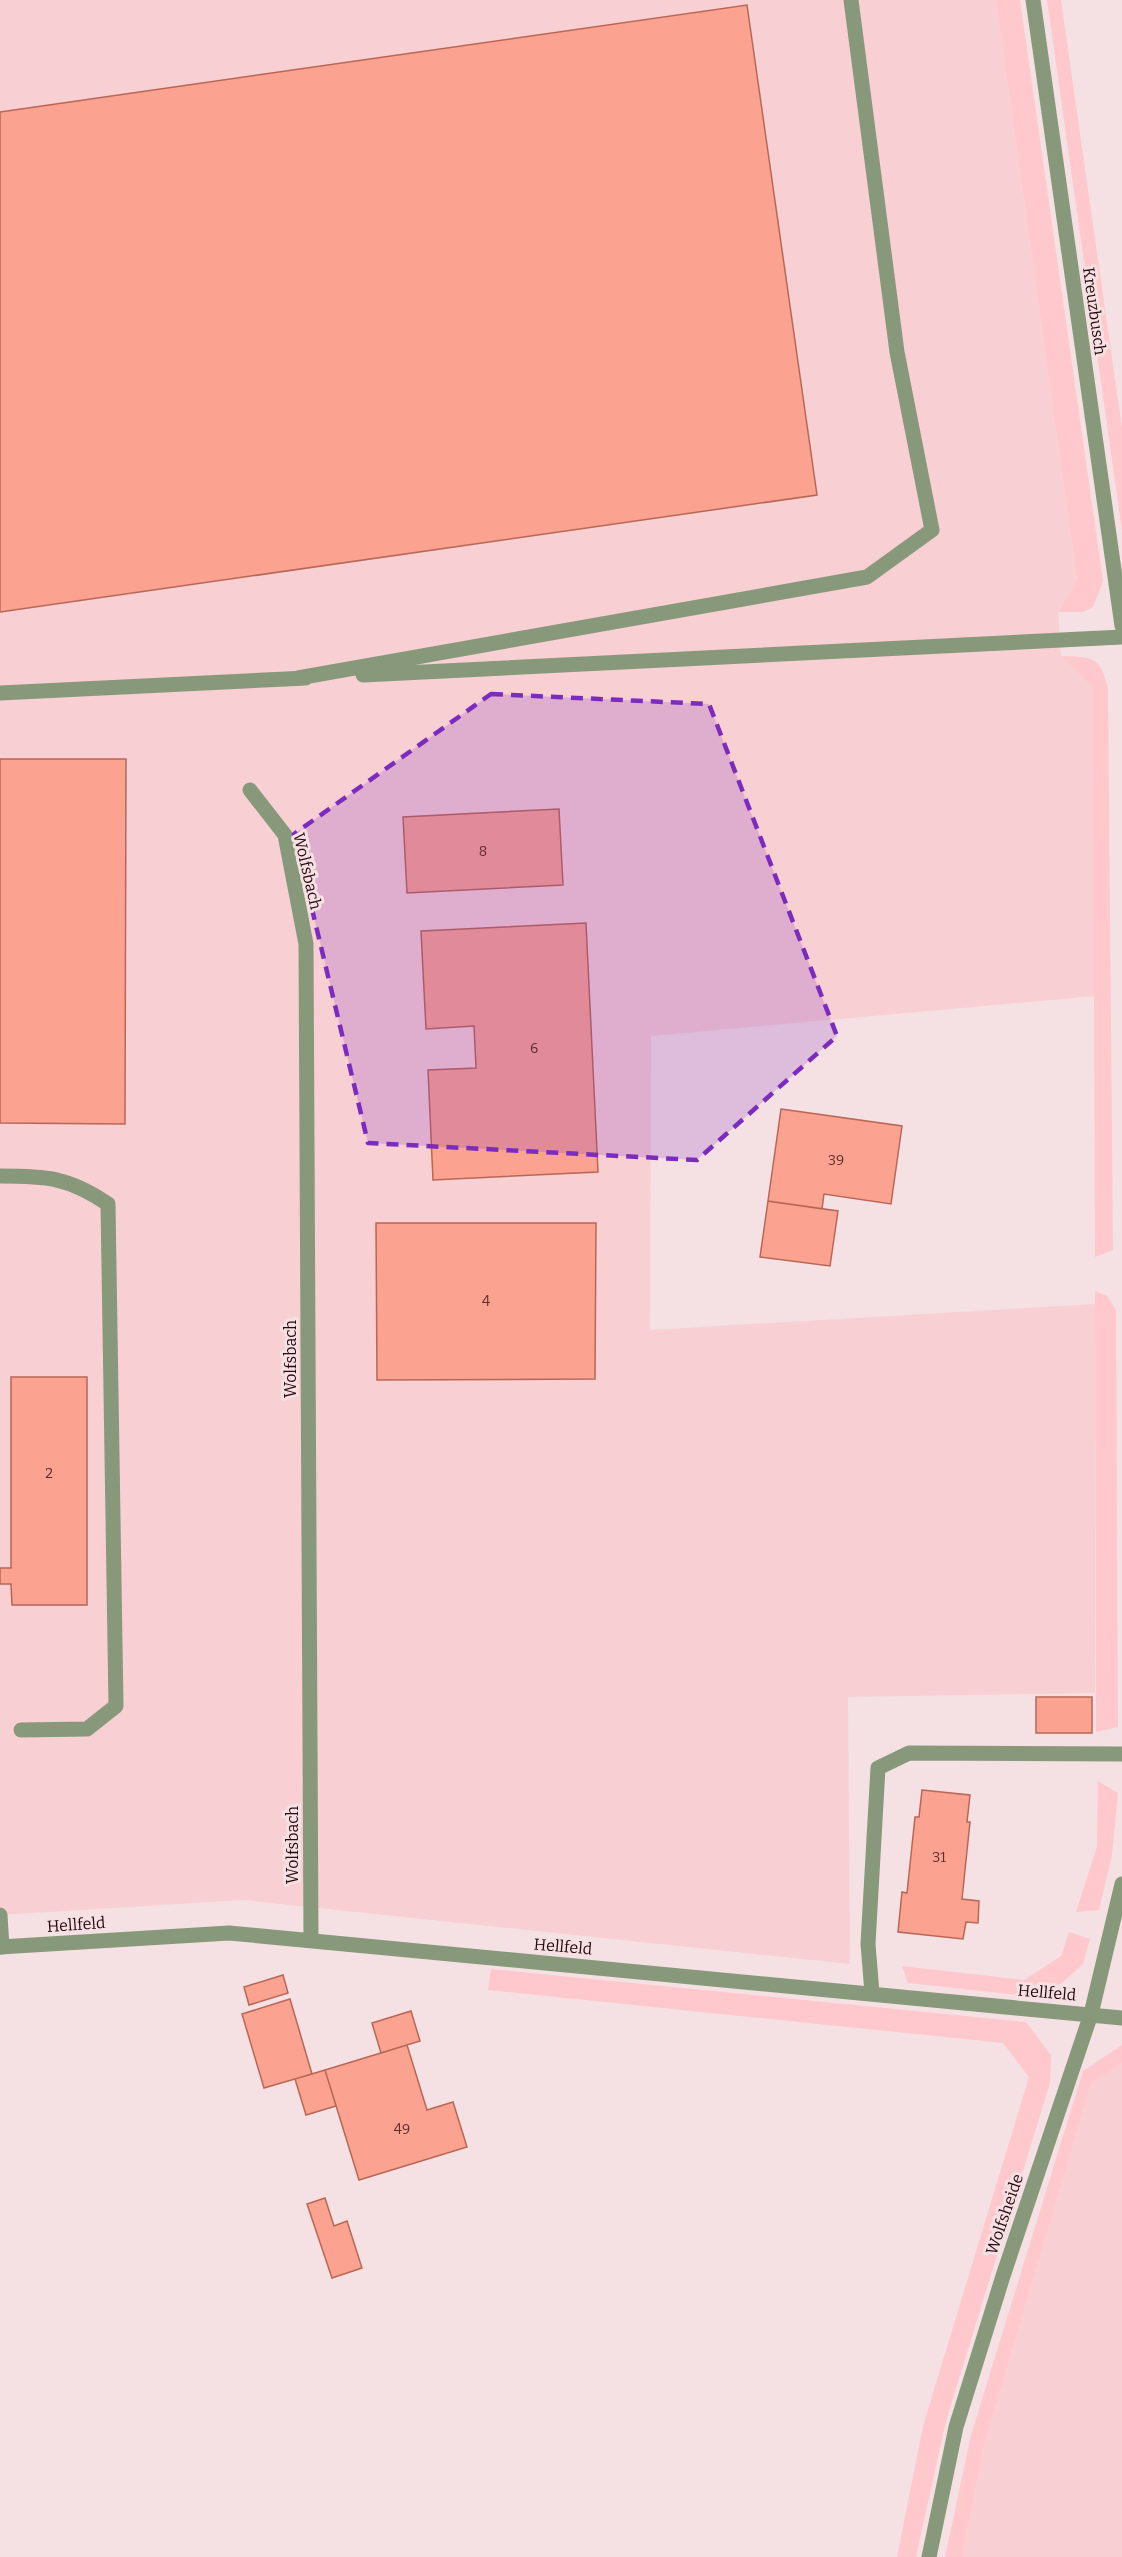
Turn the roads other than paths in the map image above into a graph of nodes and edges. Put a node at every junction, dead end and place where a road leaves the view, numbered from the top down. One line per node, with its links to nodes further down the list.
1 (851, 0): 5 (street)
2 (1033, 0): 3 (street, Kreuzbusch)
3 (1122, 626)
4 (1122, 637): 5 (street)
5 (298, 678): 6 (street)
6 (0, 693)
7 (250, 790): 13 (street, Wolfsbach)
8 (0, 1176): 9 (street)
9 (21, 1730)
10 (1122, 1754): 15 (street)
11 (1122, 1884): 16 (street, Wolfsheide)
12 (0, 1915): 14 (street)
13 (311, 1941): 14 (street, Hellfeld); 15 (street, Hellfeld)
14 (1, 1947)
15 (872, 1993): 16 (street, Hellfeld)
16 (1091, 2014): 17 (street, Hellfeld); 18 (street, Wolfsheide)
17 (1122, 2018)
18 (929, 2557)

